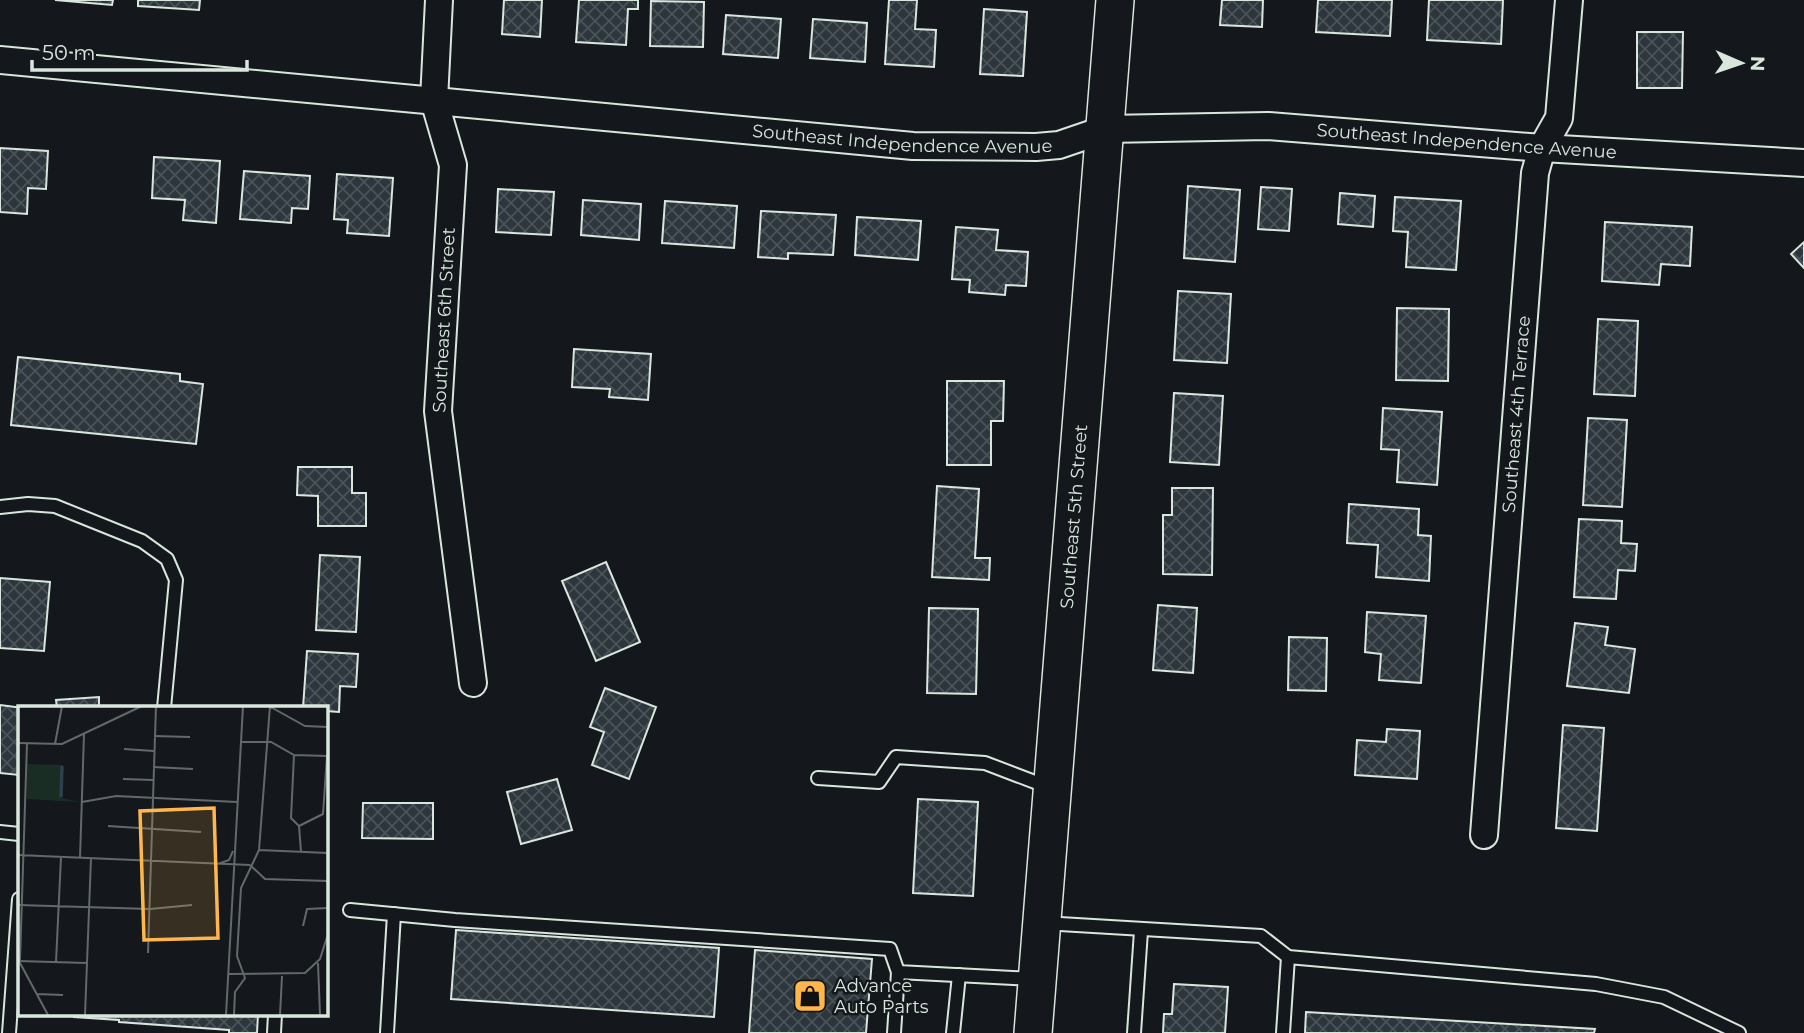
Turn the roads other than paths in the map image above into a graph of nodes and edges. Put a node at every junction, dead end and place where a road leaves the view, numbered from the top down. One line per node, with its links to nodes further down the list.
1 (439, 0): 5 (street, Southeast 6th Street)
2 (1115, 0): 6 (street, Southeast 5th Street)
3 (1569, 0): 7 (street, Southeast 4th Terrace)
4 (0, 61): 5 (street, Southeast Independence Avenue)
5 (433, 100): 6 (street, Southeast Independence Avenue); 10 (street, Southeast 6th Street)
6 (1106, 129): 7 (street, Southeast Independence Avenue); 13 (street, Southeast 5th Street)
7 (1542, 148): 8 (street, Southeast Independence Avenue); 16 (street, Southeast 4th Terrace)
8 (1804, 163)
9 (0, 507): 11 (lane)
10 (473, 683)
11 (164, 706)
12 (818, 778): 13 (lane)
13 (1053, 788): 20 (street, Southeast 5th Street)
14 (0, 832): 15 (lane)
15 (18, 834)
16 (1484, 835)
17 (350, 910): 19 (lane)
18 (18, 912): 27 (lane)
19 (394, 914): 23 (lane); 28 (lane)
20 (1043, 923): 21 (lane); 25 (street, Southeast 5th Street)
21 (1142, 930): 22 (lane); 32 (lane)
22 (1289, 957): 26 (lane); 33 (lane)
23 (898, 972): 24 (lane); 29 (lane)
24 (959, 975): 25 (lane); 30 (lane)
25 (1037, 979): 31 (street, Southeast 5th Street)
26 (1722, 1029): 34 (lane)
27 (9, 1033)
28 (387, 1033)
29 (894, 1033)
30 (953, 1033)
31 (1033, 1033)
32 (1134, 1033)
33 (1283, 1033)
34 (1739, 1033)

